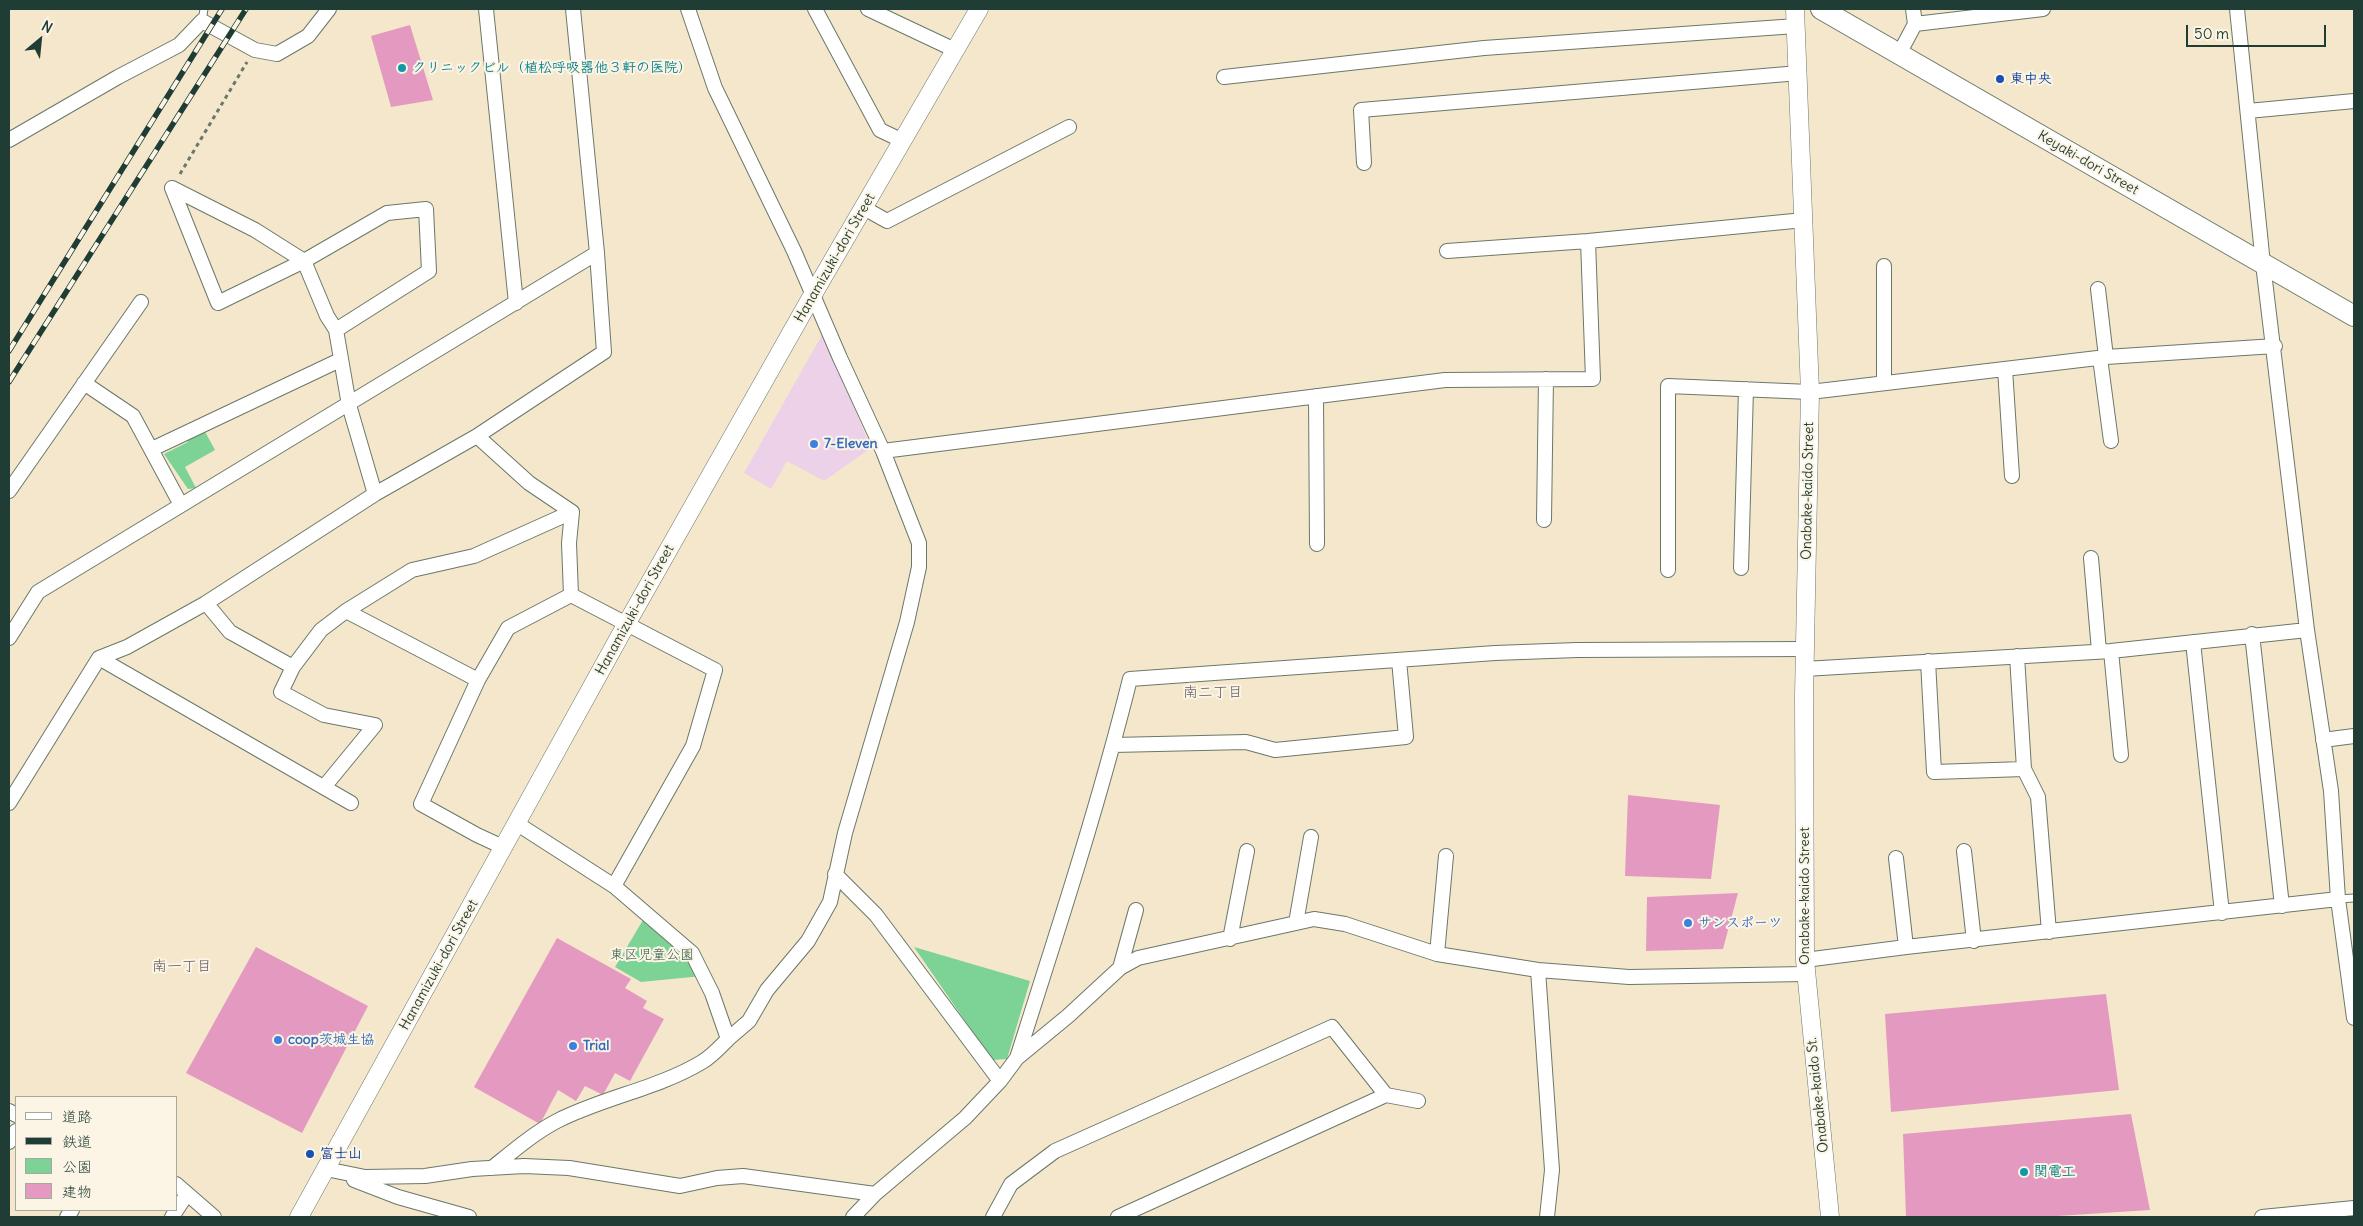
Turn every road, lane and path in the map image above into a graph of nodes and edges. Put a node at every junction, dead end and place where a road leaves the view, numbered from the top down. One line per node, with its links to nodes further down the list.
1 (329, 9): 15 (street)
2 (486, 9): 38 (street)
3 (573, 9): 31 (street)
4 (688, 9): 36 (street)
5 (815, 9): 24 (street)
6 (869, 9): 16 (street)
7 (979, 9): 16 (street, Hanamizuki-dori Street)
8 (1822, 9): 17 (main road, Keyaki-dori Street)
9 (1913, 9): 14 (street)
10 (2043, 9): 14 (street)
11 (2237, 9): 21 (street)
12 (203, 15): 15 (street); 23 (street)
13 (1796, 17): 18 (street, Onabake-kaido Street); 19 (street)
14 (1915, 24): 17 (street)
15 (255, 50): 26 (path)
16 (955, 50): 24 (street, Hanamizuki-dori Street)
17 (1899, 54): 33 (main road, Keyaki-dori Street)
18 (1799, 74): 25 (street); 28 (street, Onabake-kaido Street)
19 (1224, 77)
20 (2354, 101): 21 (street)
21 (2248, 111): 33 (street)
22 (1069, 127): 27 (street)
23 (9, 140)
24 (903, 141): 27 (street, Hanamizuki-dori Street)
25 (1364, 163)
26 (172, 188): 32 (street); 32 (street)
27 (864, 208): 36 (street, Hanamizuki-dori Street)
28 (1804, 220): 29 (street); 49 (street, Onabake-kaido Street)
29 (1588, 241): 30 (street); 45 (street)
30 (1447, 251)
31 (598, 253): 38 (street); 52 (street)
32 (304, 261): 40 (street); 40 (street)
33 (2263, 264): 39 (main road, Keyaki-dori Street); 41 (street)
34 (1884, 266): 46 (street)
35 (2098, 289): 42 (street)
36 (812, 296): 55 (street); 69 (street, Hanamizuki-dori Street)
37 (141, 302): 47 (street)
38 (516, 304): 51 (street)
39 (2354, 316)
40 (336, 330): 43 (street)
41 (2275, 346): 42 (street); 70 (street)
42 (2103, 358): 44 (street); 53 (street)
43 (340, 360): 51 (street); 54 (street)
44 (2005, 369): 46 (street); 56 (street)
45 (1546, 379): 50 (street); 61 (street)
46 (1884, 383): 49 (street)
47 (84, 384): 54 (street); 57 (street)
48 (1746, 389): 49 (street); 64 (street); 65 (street)
49 (1810, 392): 74 (street, Onabake-kaido Street)
50 (1316, 396): 55 (street); 62 (street)
51 (349, 405): 58 (street); 59 (street)
52 (477, 436): 58 (street); 60 (street)
53 (2111, 441)
54 (152, 449): 59 (street)
55 (883, 450): 98 (street)
56 (2012, 476)
57 (9, 491)
58 (375, 494): 67 (street)
59 (181, 504): 72 (street)
60 (572, 512): 66 (street); 68 (street)
61 (1544, 520)
62 (1317, 544)
63 (2091, 558): 75 (street)
64 (1741, 568)
65 (1668, 570)
66 (571, 595): 69 (street); 82 (street)
67 (206, 603): 77 (street); 80 (street)
68 (346, 611): 80 (street); 82 (street)
69 (627, 623): 91 (street, Hanamizuki-dori Street); 99 (street)
70 (2307, 630): 71 (street); 84 (street)
71 (2252, 634): 73 (street); 102 (street)
72 (9, 638)
73 (2193, 642): 75 (street); 104 (street)
74 (1805, 649): 78 (street); 81 (street, Onabake-kaido Street)
75 (2105, 651): 76 (street); 86 (street)
76 (2017, 656): 79 (street); 87 (street)
77 (99, 658): 88 (street); 89 (street)
78 (1399, 660): 85 (street); 85 (street)
79 (1928, 662): 81 (street); 87 (street)
80 (293, 667): 88 (street)
81 (1804, 669): 111 (street, Onabake-kaido Street)
82 (478, 680): 93 (street)
83 (2354, 736): 84 (street)
84 (2323, 740): 101 (street)
85 (1113, 745): 116 (street)
86 (2121, 755)
87 (2024, 768): 106 (street)
88 (324, 787): 90 (street)
89 (9, 803)
90 (351, 803)
91 (516, 823): 93 (street, Hanamizuki-dori Street); 99 (street)
92 (1311, 837): 105 (street)
93 (504, 847): 121 (street, Hanamizuki-dori Street)
94 (1247, 851): 107 (street)
95 (1964, 851): 108 (street)
96 (1446, 856): 110 (street)
97 (1896, 858): 109 (street)
98 (835, 874): 115 (street); 117 (street)
99 (614, 886): 115 (street)
100 (2354, 898): 101 (lane)
101 (2338, 900): 102 (street); 114 (street)
102 (2282, 906): 104 (street)
103 (1136, 910): 112 (street)
104 (2222, 913): 106 (street)
105 (1296, 923): 107 (street); 110 (street)
106 (2048, 932): 108 (street)
107 (1230, 939): 112 (street)
108 (1974, 940): 109 (street)
109 (1906, 946): 111 (street)
110 (1437, 954): 113 (street)
111 (1805, 967): 113 (street); 135 (street, Onabake-kaido St.)
112 (1120, 968): 116 (street)
113 (1538, 970): 134 (street)
114 (2354, 1018)
115 (728, 1039): 120 (street)
116 (1017, 1058): 117 (street)
117 (1000, 1081): 124 (street)
118 (1386, 1095): 119 (street); 132 (street); 133 (street)
119 (1418, 1102)
120 (492, 1168): 121 (street); 124 (street)
121 (326, 1169): 129 (street, Hanamizuki-dori Street); 130 (street)
122 (178, 1186): 123 (street)
123 (187, 1194): 125 (street); 128 (street)
124 (875, 1194): 131 (street)
125 (178, 1208)
126 (2354, 1208): 127 (street)
127 (2287, 1216): 136 (street)
128 (214, 1217)
129 (299, 1217)
130 (469, 1217)
131 (853, 1217)
132 (993, 1217)
133 (1118, 1217)
134 (1547, 1217)
135 (1830, 1217)
136 (2262, 1217)

